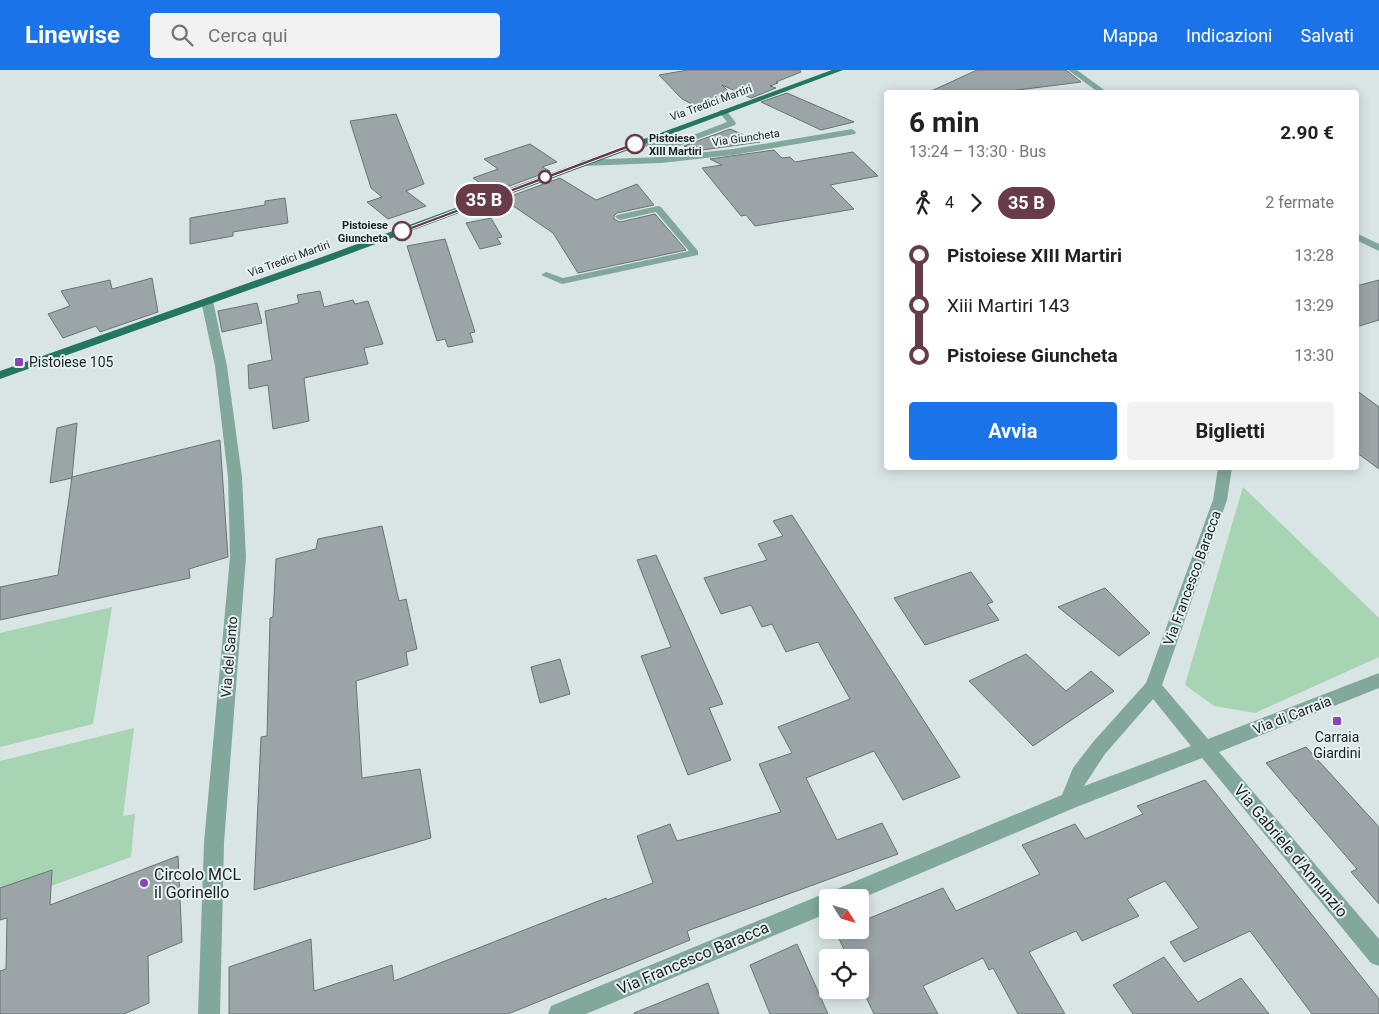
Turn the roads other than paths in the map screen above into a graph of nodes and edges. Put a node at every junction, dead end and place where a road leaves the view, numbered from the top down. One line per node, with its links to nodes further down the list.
1 (839, 70): 4 (main road, Via Tredici Martiri)
2 (1072, 70): 3 (street)
3 (1100, 90)
4 (723, 112): 6 (main road, Via Tredici Martiri); 6 (lane)
5 (852, 132): 7 (street, Via Giuncheta)
6 (635, 144): 7 (main road, Via Tredici Martiri)
7 (583, 163): 12 (main road, Via Tredici Martiri)
8 (620, 217): 11 (lane)
9 (1359, 238): 10 (street)
10 (1379, 248)
11 (546, 275)
12 (207, 301): 13 (main road, Via Tredici Martiri); 22 (street, Via del Santo)
13 (0, 375)
14 (1225, 470): 16 (street, Via Francesco Baracca)
15 (1379, 680): 17 (street, Via di Carraia)
16 (1152, 687): 17 (street); 18 (street, Via Francesco Baracca)
17 (1204, 748): 18 (street); 21 (street, Via Gabriele d'Annunzio)
18 (1069, 801): 19 (street)
19 (860, 889)
20 (819, 906): 23 (street, Via Francesco Baracca)
21 (1379, 955)
22 (209, 1014)
23 (559, 1014)

